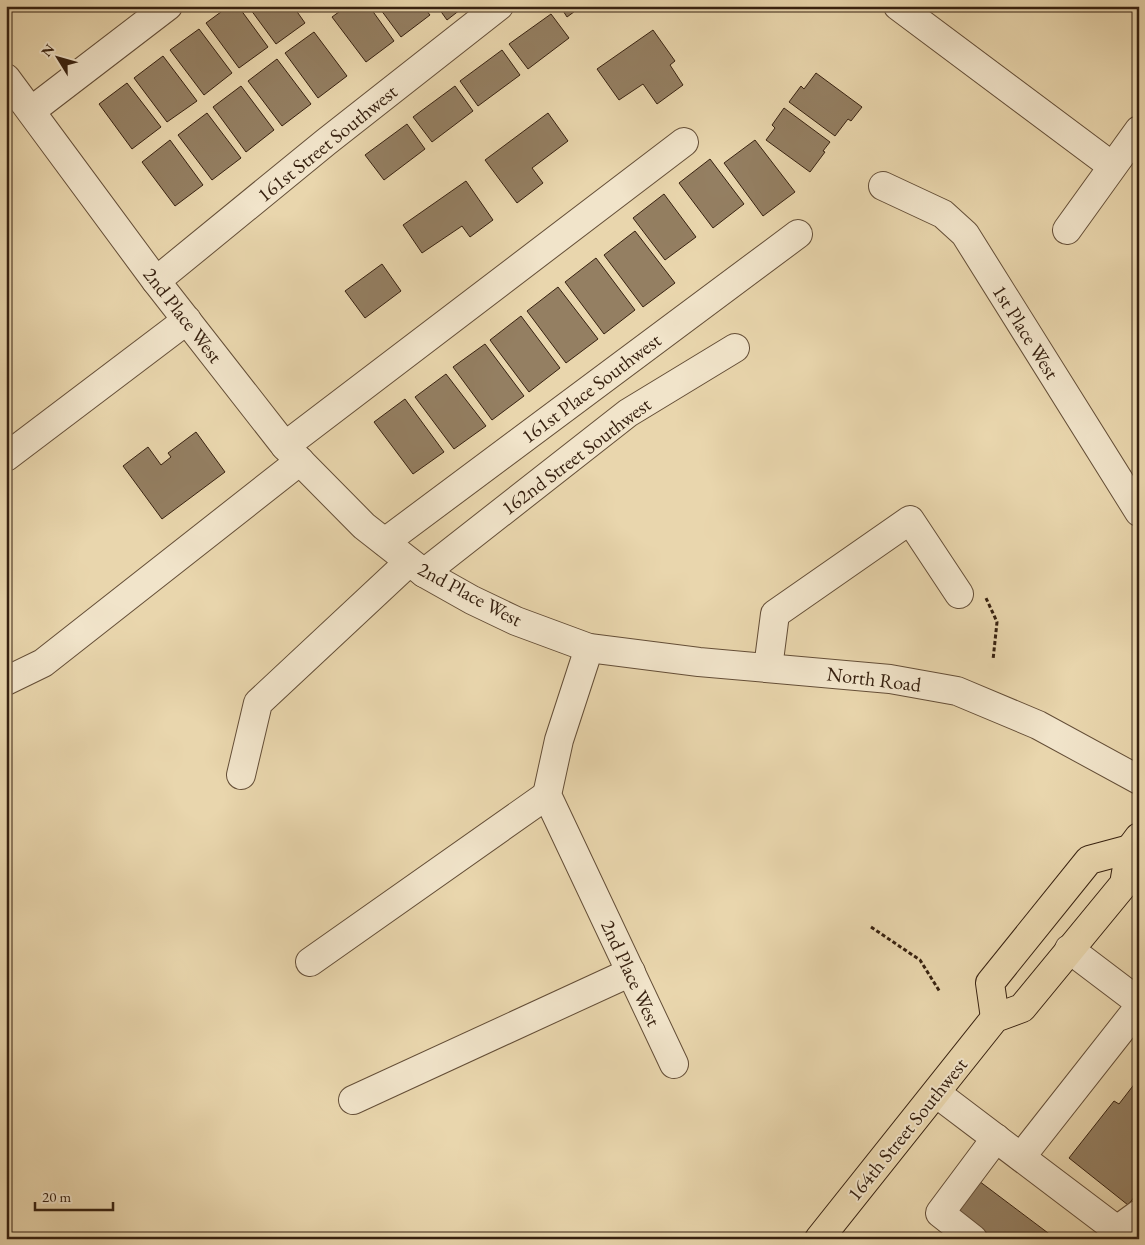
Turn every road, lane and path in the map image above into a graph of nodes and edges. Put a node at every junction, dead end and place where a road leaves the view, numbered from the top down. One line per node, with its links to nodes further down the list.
1 (168, 6): 4 (street)
2 (499, 6): 11 (street, 161st Street Southwest)
3 (898, 6): 7 (street)
4 (16, 98): 11 (street, 2nd Place West)
5 (1139, 130): 7 (street)
6 (684, 142): 14 (street)
7 (1112, 166): 9 (street)
8 (883, 186): 16 (street, 1st Place West)
9 (1067, 230)
10 (798, 234): 17 (street, 161st Place Southwest)
11 (156, 281): 12 (street, 2nd Place West)
12 (187, 320): 14 (street, 2nd Place West); 15 (street)
13 (735, 348): 18 (street, 162nd Street Southwest)
14 (293, 454): 17 (street, 2nd Place West); 23 (street)
15 (6, 457)
16 (1139, 512)
17 (385, 542): 18 (street, 2nd Place West)
18 (417, 567): 20 (street, 2nd Place West); 24 (street, 162nd Street Southwest)
19 (970, 594): 21 (path); 22 (street)
20 (589, 648): 22 (street, North Road); 26 (street)
21 (993, 660)
22 (768, 668): 25 (street, North Road)
23 (6, 681)
24 (241, 775)
25 (1139, 780)
26 (547, 795): 30 (street); 31 (street, 2nd Place West)
27 (1134, 843): 29 (main road); 35 (main road)
28 (871, 927): 32 (path)
29 (1069, 949): 33 (street); 35 (main road)
30 (310, 962)
31 (631, 972): 36 (street, 2nd Place West); 38 (street)
32 (940, 992)
33 (1139, 1002)
34 (1139, 1007): 40 (street)
35 (995, 1018): 37 (main road, 164th Street Southwest)
36 (674, 1064)
37 (936, 1092): 39 (street); 43 (main road, 164th Street Southwest)
38 (353, 1100)
39 (996, 1138): 40 (street); 44 (street)
40 (1021, 1157): 42 (street)
41 (1139, 1214): 42 (street)
42 (1114, 1234)
43 (819, 1239)
44 (973, 1239)

